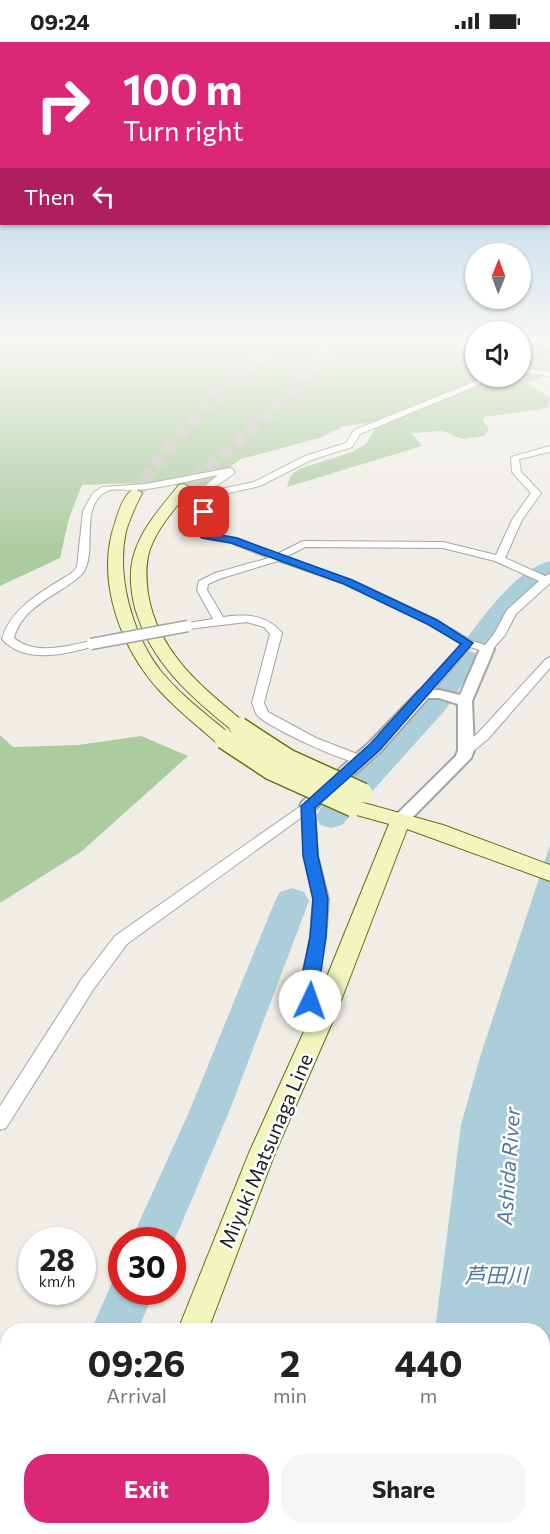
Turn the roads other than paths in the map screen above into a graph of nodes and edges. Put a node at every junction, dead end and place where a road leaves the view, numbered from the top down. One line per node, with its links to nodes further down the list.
1 (413, 410): 5 (street)
2 (550, 449): 7 (street)
3 (184, 488): 15 (main road)
4 (135, 493): 15 (main road)
5 (211, 494): 6 (street); 9 (street, bridge)
6 (278, 558): 7 (street); 9 (street); 10 (street)
7 (499, 560): 8 (street)
8 (543, 577): 11 (street)
9 (220, 622): 17 (street)
10 (468, 643): 11 (street); 13 (street)
11 (487, 649): 14 (street)
12 (550, 661): 16 (street)
13 (424, 694): 14 (street); 17 (street)
14 (465, 701): 16 (street)
15 (231, 733): 19 (main road, bridge)
16 (466, 750): 19 (street)
17 (360, 760): 18 (street)
18 (308, 806): 21 (street); 22 (street)
19 (401, 819): 20 (main road); 21 (main road, Miyuki Matsunaga Line)
20 (550, 873)
21 (323, 1016): 23 (main road, Miyuki Matsunaga Line)
22 (0, 1122)
23 (196, 1323)

